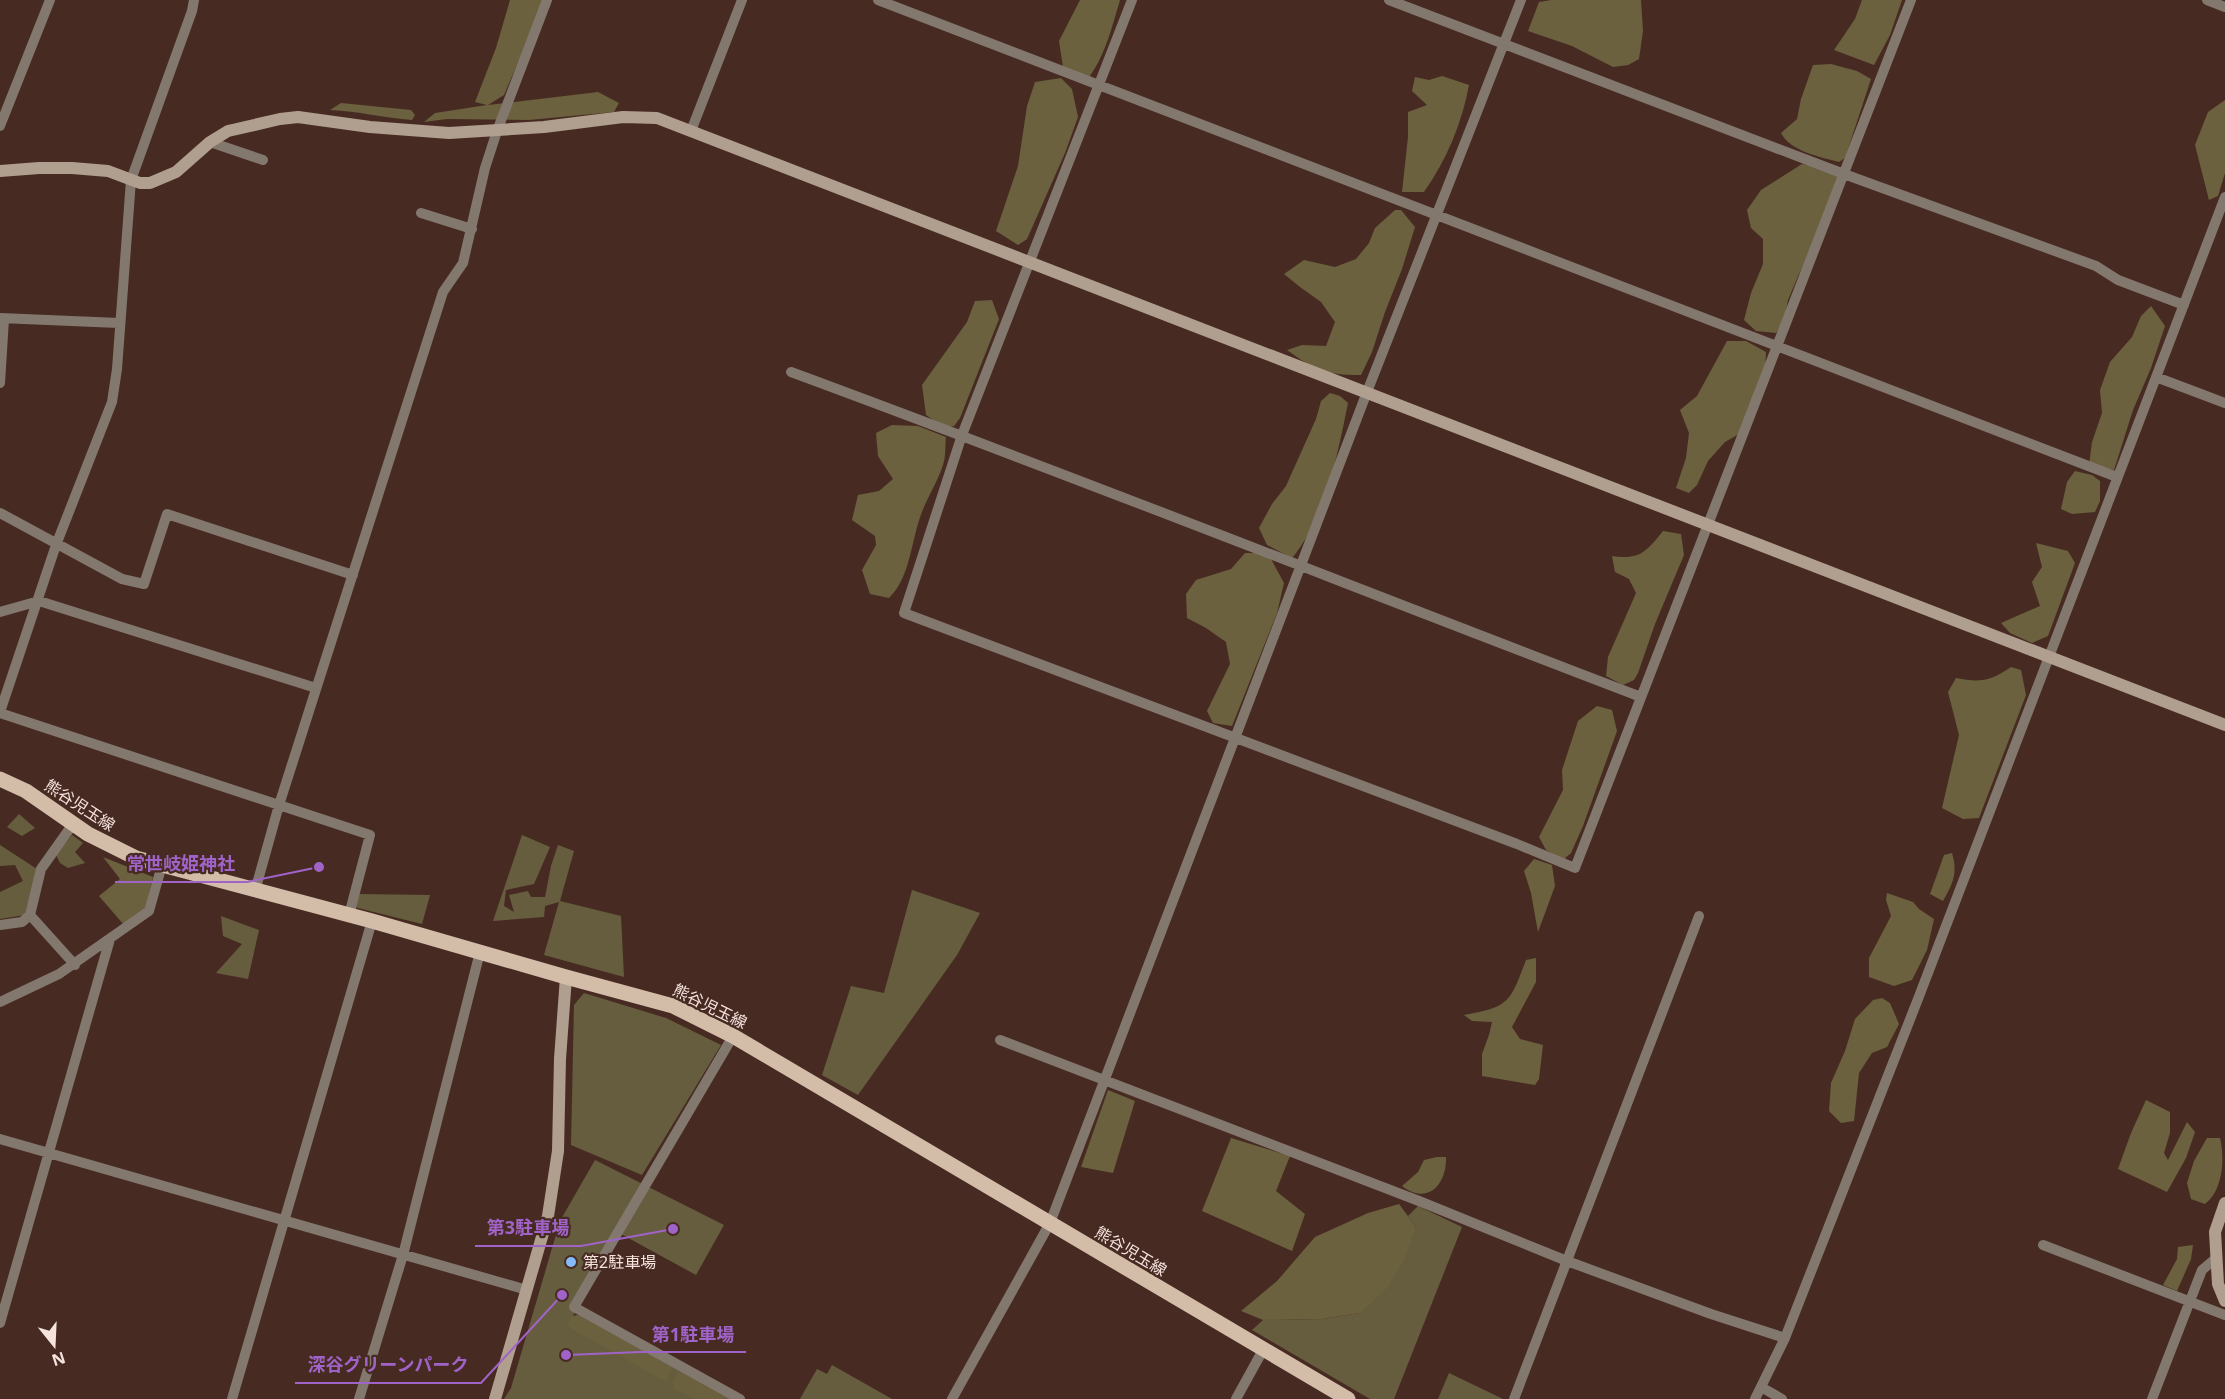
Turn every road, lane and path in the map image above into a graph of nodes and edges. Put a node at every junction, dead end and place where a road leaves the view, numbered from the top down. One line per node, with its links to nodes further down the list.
1 (50, 0): 14 (street)
2 (194, 0): 21 (street)
3 (547, 0): 15 (street)
4 (742, 0): 16 (street)
5 (878, 0): 13 (street)
6 (1132, 0): 13 (street)
7 (1389, 0): 12 (street)
8 (1521, 0): 12 (street)
9 (1911, 0): 20 (street)
10 (2207, 0): 11 (street)
11 (2225, 7)
12 (1505, 44): 20 (street); 24 (street)
13 (1099, 85): 24 (street); 26 (street)
14 (1, 122)
15 (497, 131): 16 (street); 17 (street); 25 (street)
16 (691, 131): 26 (street)
17 (210, 142): 18 (street); 21 (street)
18 (263, 160)
19 (0, 171): 21 (street)
20 (1844, 174): 27 (street); 30 (street)
21 (131, 180): 29 (street)
22 (2225, 197): 27 (street)
23 (421, 213): 25 (street)
24 (1437, 215): 30 (street); 34 (street)
25 (471, 229): 42 (street)
26 (1029, 261): 34 (street); 36 (street)
27 (2184, 305): 32 (street)
28 (2, 319): 29 (street); 33 (street)
29 (119, 323): 40 (street)
30 (1777, 346): 37 (street); 39 (street)
31 (791, 372): 36 (street)
32 (2156, 377): 35 (street); 37 (street)
33 (0, 383)
34 (1367, 392): 39 (street); 41 (street)
35 (2225, 403)
36 (963, 435): 41 (street); 50 (street)
37 (2117, 477): 45 (street)
38 (0, 513): 40 (street)
39 (1708, 524): 45 (street); 47 (street)
40 (57, 544): 42 (street); 43 (street)
41 (1300, 568): 47 (street); 50 (street)
42 (353, 575): 46 (street)
43 (39, 601): 44 (street); 46 (street); 48 (street)
44 (0, 612)
45 (2050, 656): 49 (street); 83 (street)
46 (316, 688): 52 (street)
47 (1641, 697): 50 (street)
48 (0, 713): 52 (street)
49 (2225, 724)
50 (1235, 738): 68 (street)
51 (0, 779): 53 (main road, 熊谷児玉線)
52 (279, 805): 55 (street); 57 (street)
53 (73, 824): 54 (main road, 熊谷児玉線); 56 (street)
54 (162, 865): 55 (main road, 熊谷児玉線); 61 (street)
55 (255, 891): 57 (main road, 熊谷児玉線)
56 (30, 915): 60 (street); 63 (street)
57 (349, 915): 59 (main road, 熊谷児玉線)
58 (1699, 916): 77 (street)
59 (372, 921): 62 (main road, 熊谷児玉線); 72 (street)
60 (0, 925)
61 (110, 939): 63 (street); 70 (street)
62 (480, 952): 64 (main road, 熊谷児玉線); 75 (street)
63 (75, 965): 65 (street)
64 (566, 977): 66 (main road, 熊谷児玉線); 78 (street)
65 (0, 1002)
66 (733, 1036): 73 (main road, 熊谷児玉線); 89 (street)
67 (1000, 1040): 68 (street)
68 (1104, 1080): 73 (street); 77 (street)
69 (0, 1139): 70 (street)
70 (49, 1152): 72 (street); 82 (street)
71 (2225, 1203): 76 (street)
72 (283, 1221): 75 (street); 86 (street)
73 (1050, 1223): 84 (main road, 熊谷児玉線); 90 (street)
74 (2043, 1245): 79 (street)
75 (403, 1255): 78 (street); 87 (street)
76 (2215, 1258): 79 (street); 80 (street)
77 (1567, 1261): 83 (street); 93 (street)
78 (527, 1290): 88 (street)
79 (2190, 1301): 81 (street); 96 (street)
80 (2225, 1301)
81 (2225, 1315)
82 (0, 1323)
83 (1785, 1338): 85 (street)
84 (1263, 1350): 91 (street); 92 (main road, 熊谷児玉線)
85 (1761, 1387): 94 (street); 95 (street)
86 (232, 1399)
87 (359, 1399)
88 (495, 1399)
89 (740, 1399)
90 (952, 1399)
91 (1236, 1399)
92 (1348, 1399)
93 (1514, 1399)
94 (1755, 1399)
95 (1782, 1399)
96 (2152, 1399)

